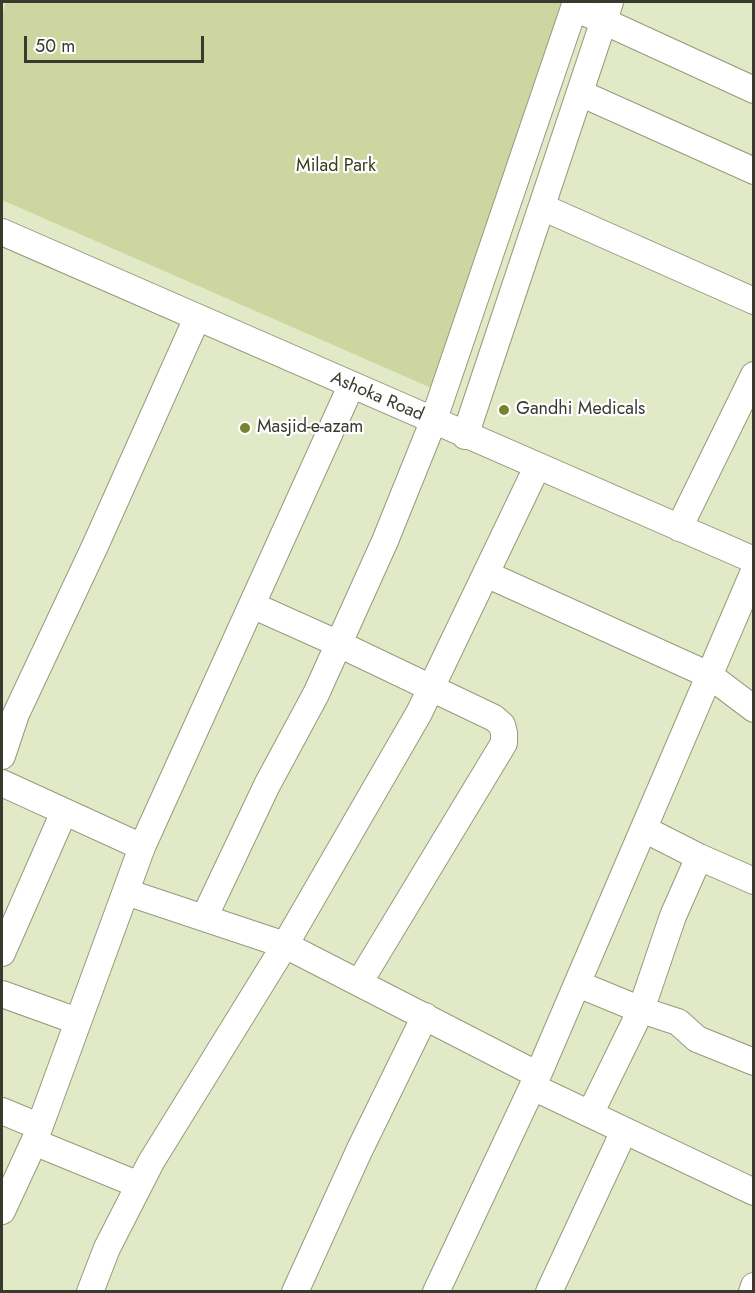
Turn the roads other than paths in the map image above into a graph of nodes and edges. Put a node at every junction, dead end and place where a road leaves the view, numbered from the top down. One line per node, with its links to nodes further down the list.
1 (575, 5): 2 (street); 12 (street)
2 (607, 11): 3 (street); 4 (street)
3 (753, 90)
4 (580, 93): 5 (street); 6 (street)
5 (753, 171)
6 (542, 207): 8 (street); 13 (street)
7 (2, 232): 9 (street, Ashoka Road)
8 (753, 301)
9 (197, 318): 11 (street, Ashoka Road); 24 (street)
10 (753, 375): 15 (street)
11 (351, 386): 12 (street, Ashoka Road); 19 (street)
12 (433, 422): 13 (street, Ashoka Road); 20 (street)
13 (465, 436): 14 (street, Ashoka Road)
14 (537, 467): 15 (street, Ashoka Road); 18 (street)
15 (679, 528): 16 (street, Ashoka Road)
16 (753, 560)
17 (753, 571): 21 (street)
18 (486, 574): 21 (street); 22 (street)
19 (252, 605): 20 (street); 29 (street)
20 (339, 644): 22 (street); 33 (street)
21 (709, 675): 23 (street); 28 (street)
22 (431, 686): 34 (street); 36 (street)
23 (753, 709)
24 (9, 710): 25 (street)
25 (2, 756)
26 (2, 783): 27 (street)
27 (64, 812): 29 (street); 35 (street)
28 (644, 829): 30 (street); 37 (street)
29 (142, 847): 32 (street)
30 (699, 857): 31 (street); 39 (street)
31 (751, 873)
32 (126, 892): 33 (street); 41 (street)
33 (204, 918): 34 (street)
34 (285, 945): 36 (street); 48 (street)
35 (2, 953)
36 (359, 983): 40 (street)
37 (578, 984): 39 (street); 43 (street)
38 (2, 994): 41 (street)
39 (641, 1010): 42 (street); 45 (street)
40 (425, 1016): 43 (street); 53 (street)
41 (77, 1021): 47 (street)
42 (753, 1062)
43 (536, 1081): 45 (street); 54 (street)
44 (2, 1112): 47 (street)
45 (590, 1114): 46 (street)
46 (624, 1131): 49 (street); 55 (street)
47 (36, 1134): 48 (street); 50 (street)
48 (139, 1185): 52 (street)
49 (753, 1192)
50 (2, 1211)
51 (753, 1286): 56 (street)
52 (90, 1292)
53 (296, 1292)
54 (436, 1292)
55 (549, 1292)
56 (752, 1292)

